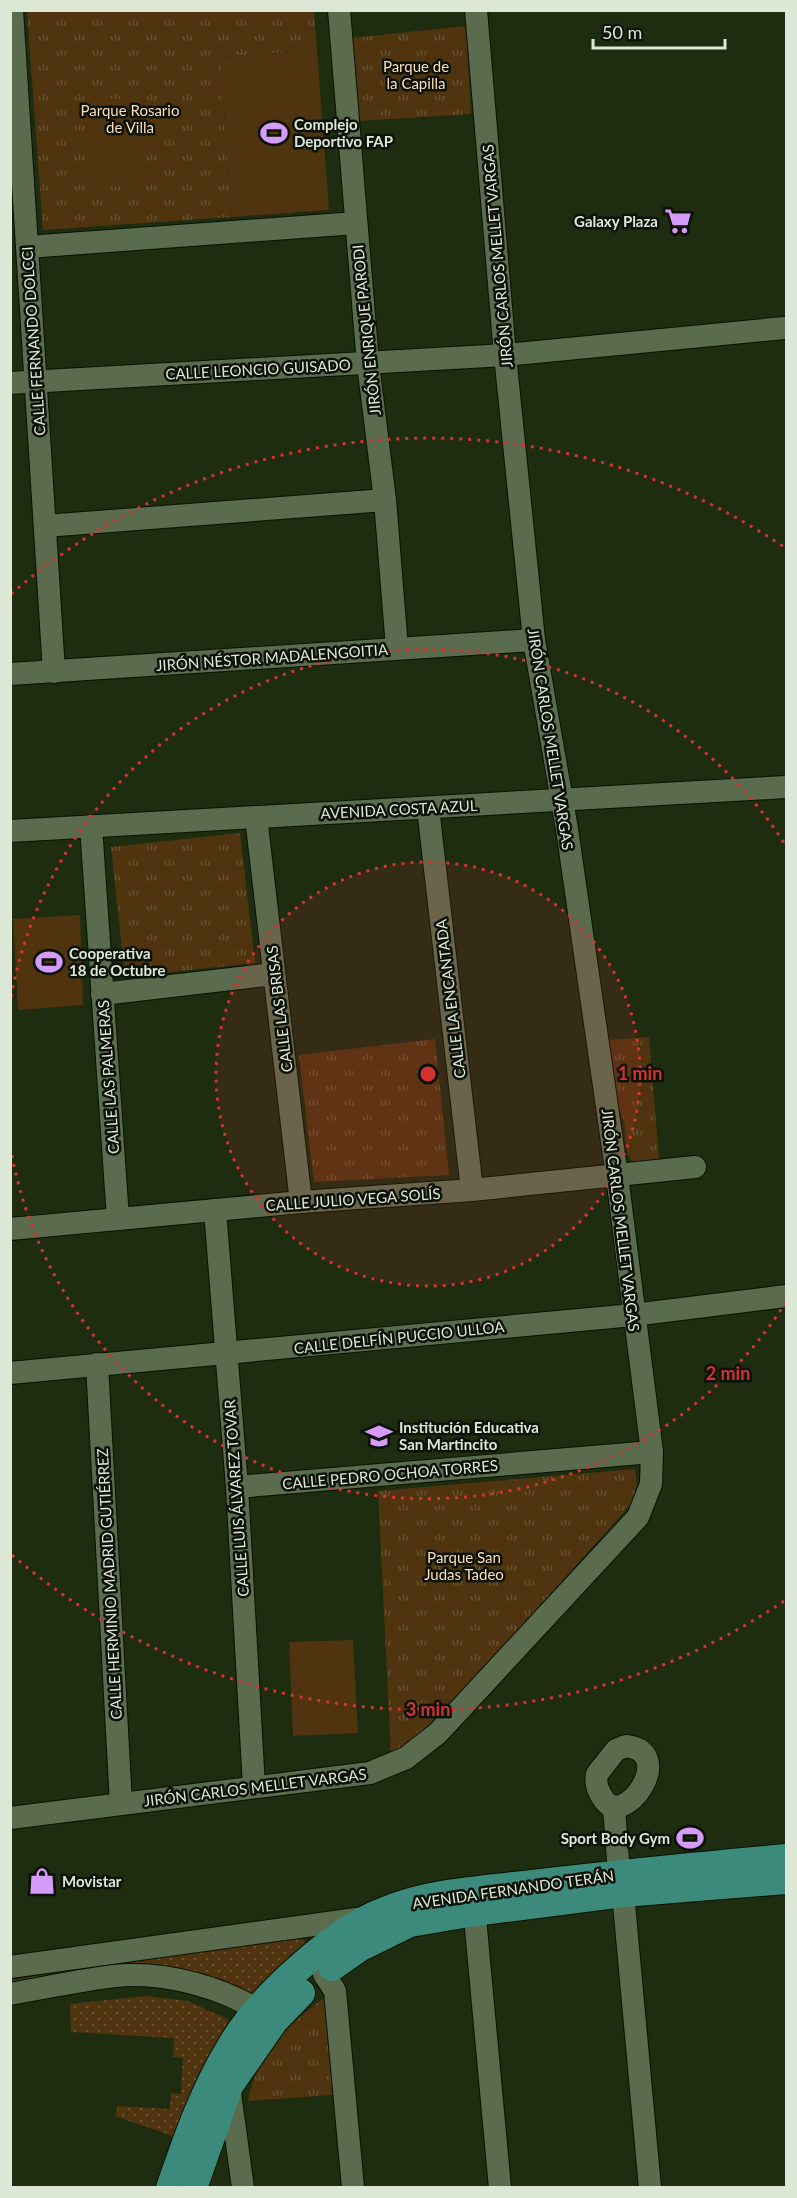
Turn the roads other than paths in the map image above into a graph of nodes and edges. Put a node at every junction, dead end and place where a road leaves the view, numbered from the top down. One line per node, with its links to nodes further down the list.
1 (12, 10): 5 (street, CALLE FERNANDO DOLCCI)
2 (339, 10): 4 (street, JIRÓN ENRIQUE PARODI)
3 (476, 10): 7 (street, JIRÓN CARLOS MELLET VARGAS)
4 (356, 223): 5 (street); 8 (street, JIRÓN ENRIQUE PARODI)
5 (27, 247): 9 (street, CALLE FERNANDO DOLCCI)
6 (784, 328): 7 (street, CALLE LEONCIO GUISADO)
7 (505, 355): 8 (street, CALLE LEONCIO GUISADO); 13 (street, JIRÓN CARLOS MELLET VARGAS)
8 (368, 364): 9 (street, CALLE LEONCIO GUISADO); 11 (street, JIRÓN ENRIQUE PARODI)
9 (36, 381): 10 (street, CALLE LEONCIO GUISADO); 12 (street, CALLE FERNANDO DOLCCI)
10 (10, 383)
11 (385, 500): 12 (street); 14 (street, JIRÓN ENRIQUE PARODI)
12 (45, 526): 15 (street, CALLE FERNANDO DOLCCI)
13 (534, 640): 14 (street, JIRÓN NÉSTOR MADALENGOITIA); 18 (street, JIRÓN CARLOS MELLET VARGAS)
14 (397, 648): 15 (street, JIRÓN NÉSTOR MADALENGOITIA)
15 (54, 672): 16 (street, JIRÓN NÉSTOR MADALENGOITIA)
16 (10, 675)
17 (786, 787): 18 (street, AVENIDA COSTA AZUL)
18 (562, 800): 19 (street, AVENIDA COSTA AZUL); 26 (street, JIRÓN CARLOS MELLET VARGAS)
19 (428, 808): 20 (street, AVENIDA COSTA AZUL); 27 (street, CALLE LA ENCANTADA)
20 (256, 817): 21 (street, AVENIDA COSTA AZUL); 23 (street, CALLE LAS BRISAS)
21 (91, 826): 22 (street, AVENIDA COSTA AZUL); 24 (street, CALLE LAS PALMERAS)
22 (10, 831)
23 (274, 974): 24 (street); 28 (street, CALLE LAS BRISAS)
24 (102, 994): 30 (street, CALLE LAS PALMERAS)
25 (695, 1167): 26 (street, CALLE JULIO VEGA SOLÍS)
26 (617, 1176): 27 (street, CALLE JULIO VEGA SOLÍS); 33 (street, JIRÓN CARLOS MELLET VARGAS)
27 (472, 1190): 28 (street, CALLE JULIO VEGA SOLÍS)
28 (301, 1202): 29 (street, CALLE JULIO VEGA SOLÍS)
29 (215, 1210): 30 (street, CALLE JULIO VEGA SOLÍS); 34 (street, CALLE LUIS ÁLVAREZ TOVAR)
30 (118, 1219): 31 (street, CALLE JULIO VEGA SOLÍS)
31 (10, 1229)
32 (786, 1296): 33 (street, CALLE DELFÍN PUCCIO ULLOA)
33 (633, 1315): 34 (street, CALLE DELFÍN PUCCIO ULLOA); 37 (street, JIRÓN CARLOS MELLET VARGAS)
34 (226, 1354): 35 (street, CALLE DELFÍN PUCCIO ULLOA); 38 (street, CALLE LUIS ÁLVAREZ TOVAR)
35 (97, 1364): 36 (street, CALLE DELFÍN PUCCIO ULLOA); 40 (street, CALLE HERMINIO MADRID GUTIÉRREZ)
36 (10, 1373)
37 (652, 1452): 38 (street, CALLE PEDRO OCHOA TORRES); 39 (street, JIRÓN CARLOS MELLET VARGAS)
38 (237, 1487): 39 (street, CALLE LUIS ÁLVAREZ TOVAR)
39 (254, 1787): 40 (street, JIRÓN CARLOS MELLET VARGAS)
40 (121, 1804): 42 (street, JIRÓN CARLOS MELLET VARGAS)
41 (614, 1808): 45 (street)
42 (10, 1818)
43 (786, 1858): 45 (main road, AVENIDA FERNANDO TERÁN)
44 (786, 1880): 45 (main road, AVENIDA FERNANDO TERÁN)
45 (621, 1883): 46 (main road, AVENIDA FERNANDO TERÁN); 58 (street)
46 (474, 1901): 47 (main road, AVENIDA FERNANDO TERÁN); 49 (main road, AVENIDA FERNANDO TERÁN); 57 (street)
47 (369, 1918): 48 (street); 51 (main road, AVENIDA FERNANDO TERÁN)
48 (10, 1967)
49 (324, 1974): 51 (main road, AVENIDA FERNANDO TERÁN); 56 (street)
50 (10, 1994): 51 (street)
51 (266, 2015): 52 (main road, AVENIDA FERNANDO TERÁN); 53 (main road, AVENIDA FERNANDO TERÁN)
52 (229, 2086): 54 (main road, AVENIDA FERNANDO TERÁN); 55 (street)
53 (170, 2187)
54 (193, 2187)
55 (243, 2187)
56 (353, 2187)
57 (500, 2187)
58 (650, 2187)

